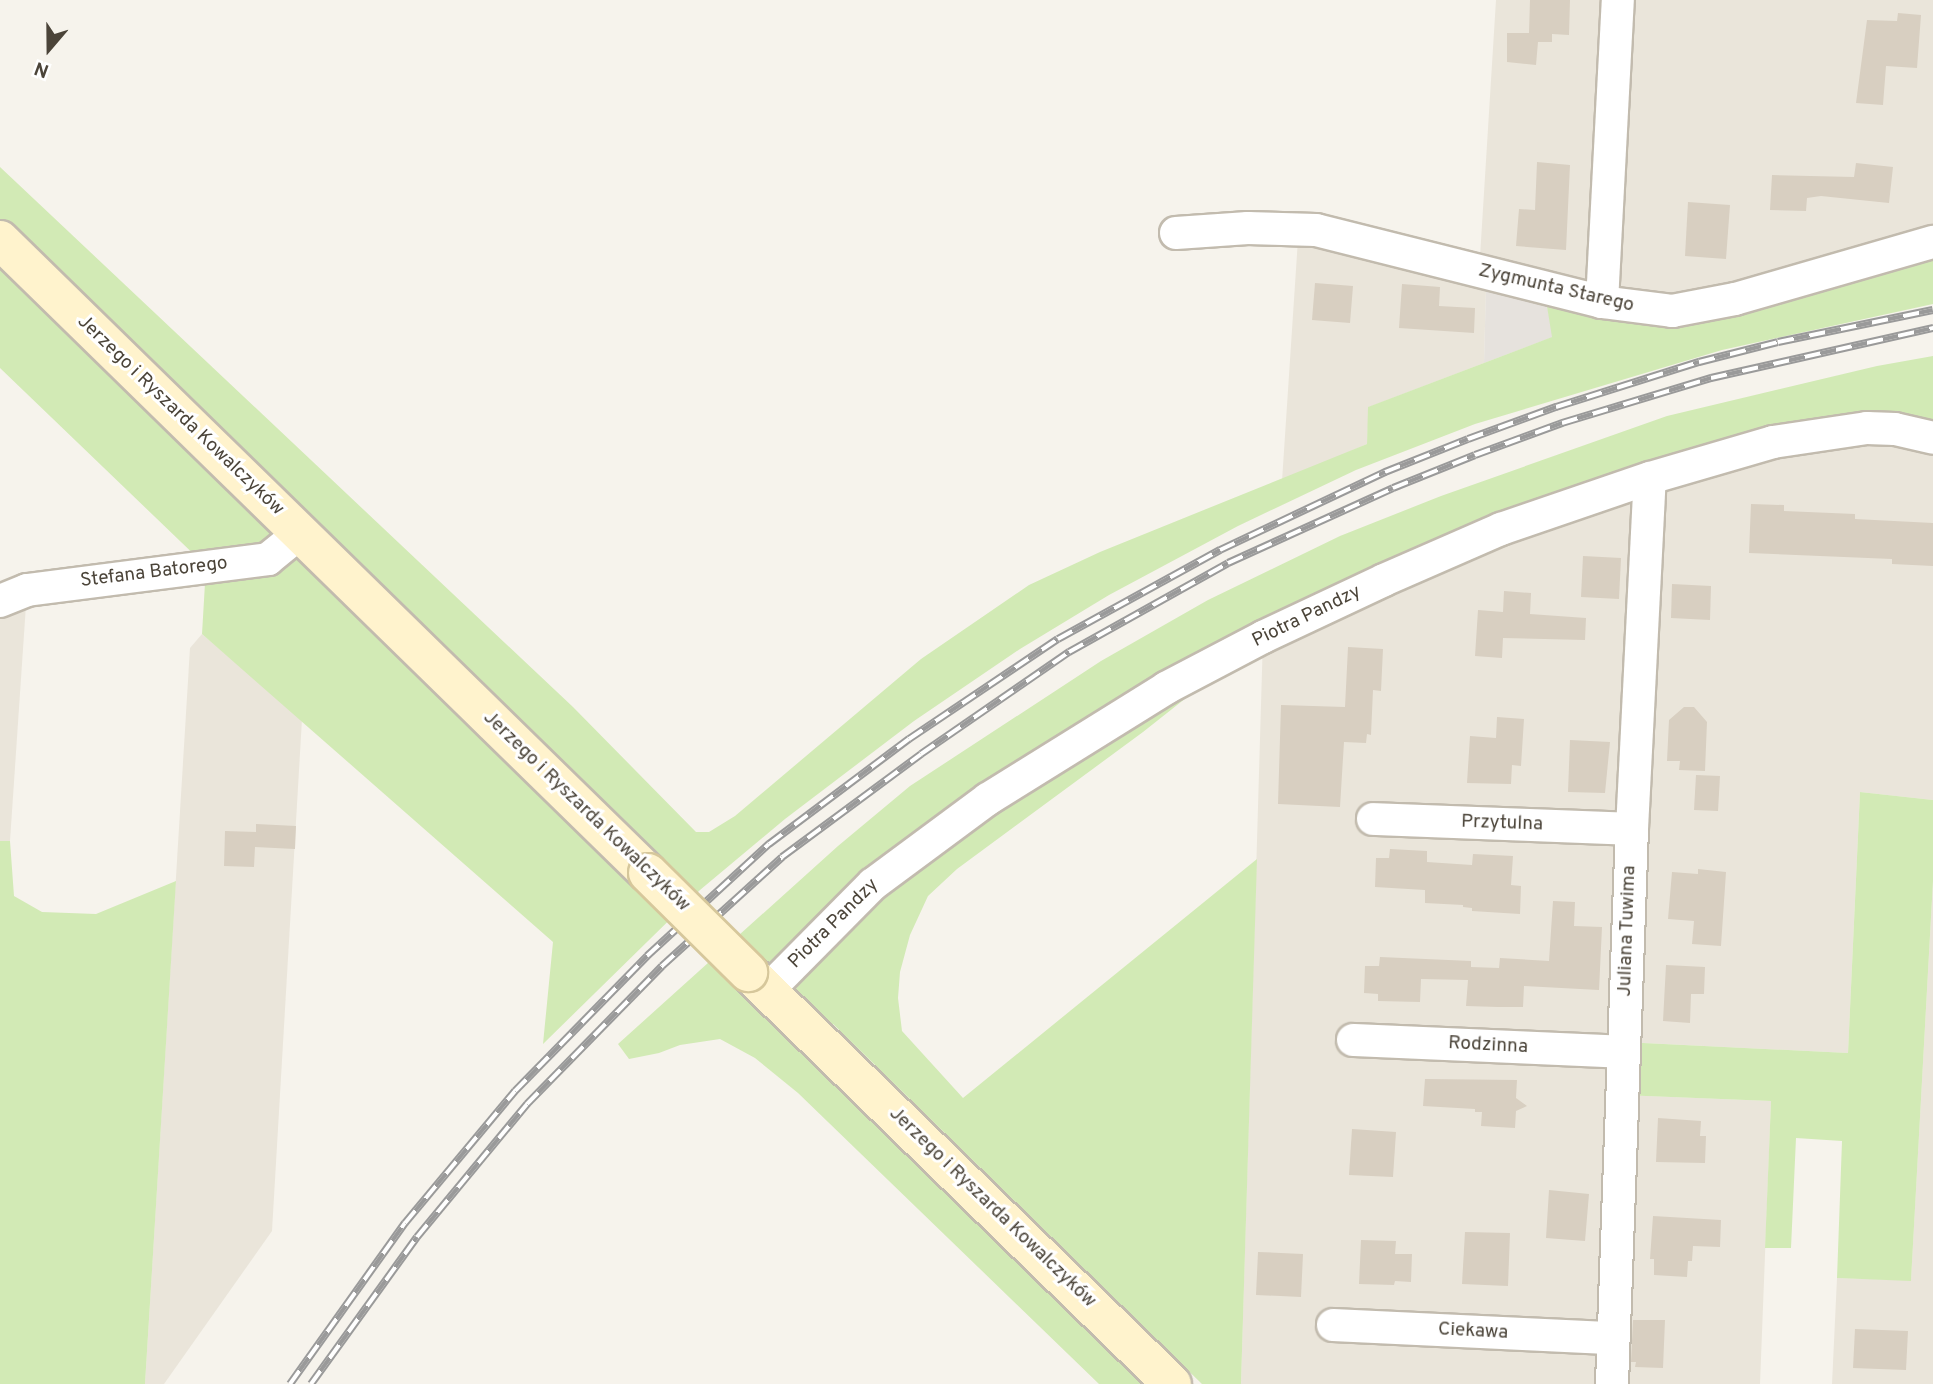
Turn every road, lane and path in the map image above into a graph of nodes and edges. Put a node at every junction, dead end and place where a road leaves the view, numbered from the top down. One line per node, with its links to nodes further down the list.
1 (1618, 0): 5 (street)
2 (1176, 233): 5 (street, Zygmunta Starego)
3 (0, 240): 8 (main road, Jerzego i Ryszarda Kowalczyków)
4 (1933, 242): 5 (street, Zygmunta Starego)
5 (1602, 302)
6 (1933, 438): 7 (street, Piotra Pandzy)
7 (1650, 478): 11 (street, Juliana Tuwima); 12 (street, Piotra Pandzy)
8 (300, 533): 9 (street, Stefana Batorego); 12 (main road, Jerzego i Ryszarda Kowalczyków, bridge)
9 (0, 601)
10 (1373, 819): 11 (street, Przytulna)
11 (1632, 829): 14 (street, Juliana Tuwima)
12 (758, 981): 17 (main road, Jerzego i Ryszarda Kowalczyków)
13 (1353, 1040): 14 (street, Rodzinna)
14 (1623, 1052): 16 (street, Juliana Tuwima)
15 (1333, 1325): 16 (street, Ciekawa)
16 (1613, 1338): 18 (street, Juliana Tuwima)
17 (1172, 1384)
18 (1612, 1384)

